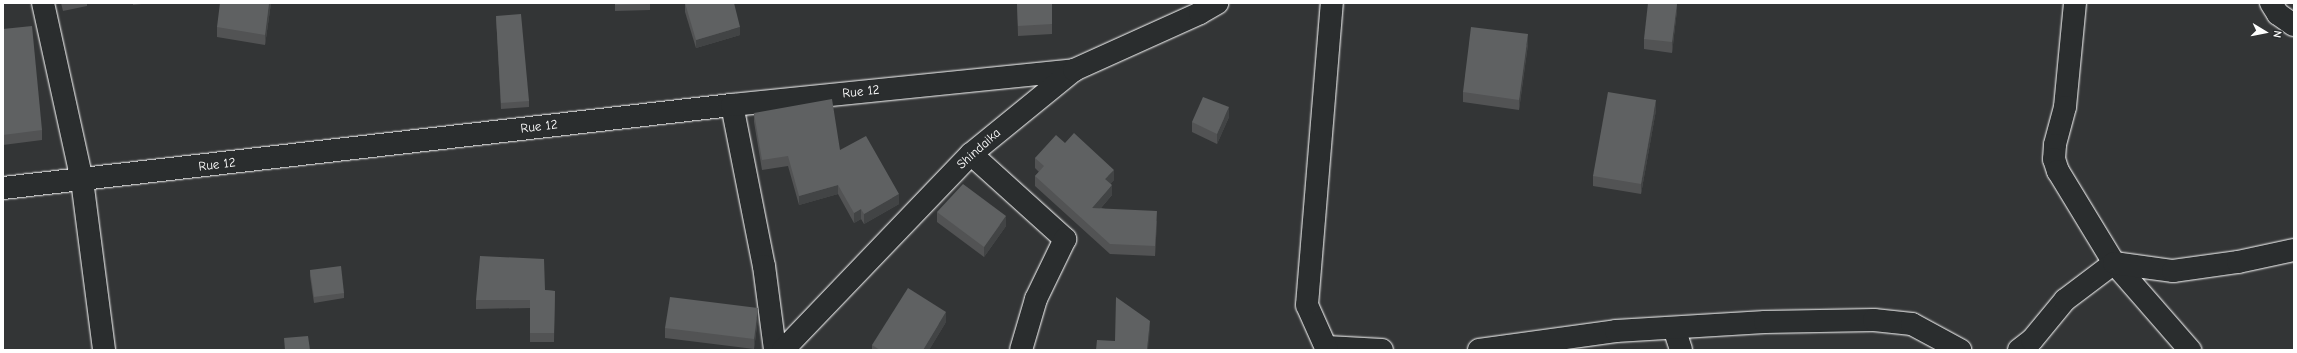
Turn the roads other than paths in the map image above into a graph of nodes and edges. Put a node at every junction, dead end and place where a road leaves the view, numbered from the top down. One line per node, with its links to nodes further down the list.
1 (43, 3): 10 (street)
2 (1217, 3): 7 (street, Shindaika)
3 (1332, 3): 15 (street)
4 (2075, 3): 13 (street)
5 (2271, 3): 6 (street)
6 (2294, 25)
7 (1074, 70): 8 (street, Rue 12); 9 (street, Shindaika)
8 (732, 105): 10 (street, Rue 12); 17 (street)
9 (971, 154): 18 (street, Shindaika); 19 (street)
10 (82, 180): 11 (street, Rue 12); 16 (street)
11 (3, 188)
12 (2294, 250): 13 (street)
13 (2114, 263): 24 (street); 25 (street)
14 (1674, 328): 21 (street); 22 (street); 23 (street)
15 (1327, 349): 20 (street)
16 (104, 350)
17 (775, 350)
18 (783, 350)
19 (1021, 350)
20 (1382, 350)
21 (1480, 350)
22 (1681, 350)
23 (1960, 350)
24 (2019, 350)
25 (2190, 350)

